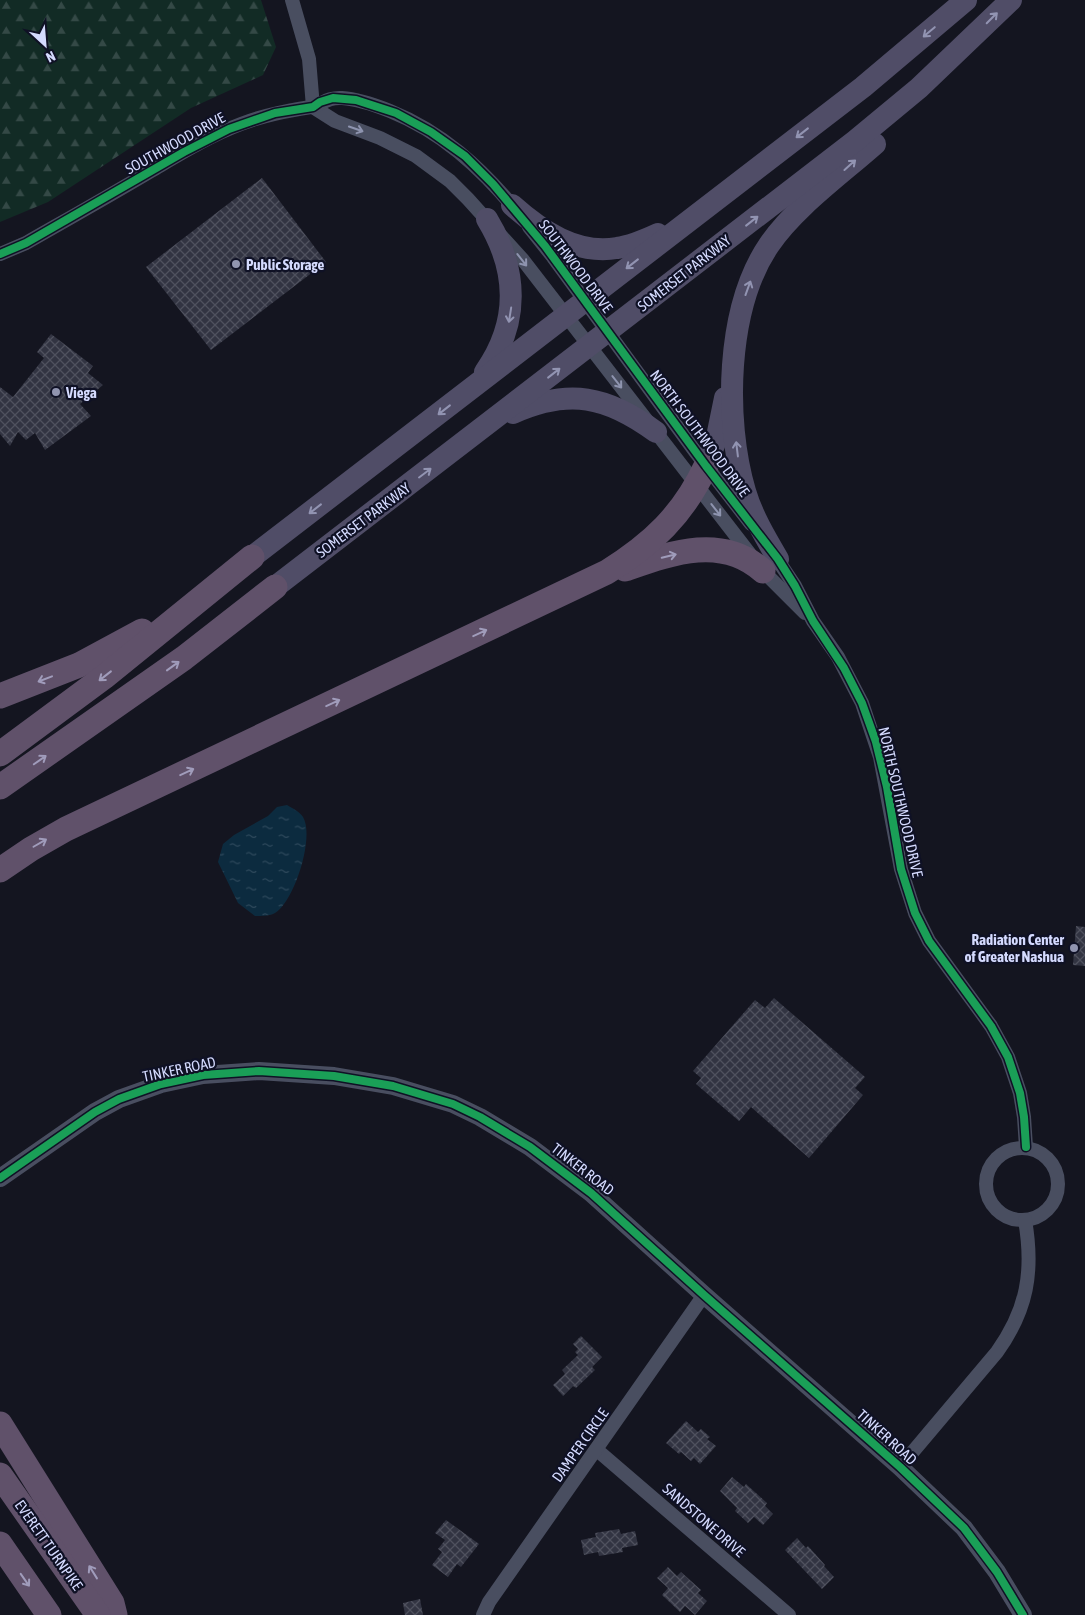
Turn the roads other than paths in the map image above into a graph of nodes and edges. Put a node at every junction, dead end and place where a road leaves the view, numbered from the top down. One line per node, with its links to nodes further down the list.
1 (292, 0): 5 (street)
2 (966, 0): 7 (main road, one-way to 7)
3 (1011, 0): 4 (main road, SOMERSET PARKWAY, one-way to 3)
4 (949, 61): 12 (main road, SOMERSET PARKWAY, one-way to 4); 14 (main road, one-way to 4)
5 (313, 107): 6 (street, SOUTHWOOD DRIVE); 8 (street, one-way to 8); 9 (street, SOUTHWOOD DRIVE)
6 (512, 205): 7 (main road); 10 (street, SOUTHWOOD DRIVE)
7 (703, 210): 10 (main road, one-way to 10)
8 (487, 219): 11 (street, one-way to 11); 15 (main road, one-way to 15)
9 (0, 254)
10 (585, 300): 11 (main road); 12 (street, SOUTHWOOD DRIVE)
11 (565, 316): 13 (street, NORTH SOUTHWOOD DRIVE); 15 (main road)
12 (608, 332): 13 (main road, SOMERSET PARKWAY); 18 (street, NORTH SOUTHWOOD DRIVE)
13 (589, 346): 16 (street, NORTH SOUTHWOOD DRIVE, one-way to 16); 17 (main road, SOMERSET PARKWAY, one-way to 13)
14 (733, 363): 18 (main road); 20 (main road, one-way to 14)
15 (471, 389): 19 (main road, one-way to 19)
16 (656, 432): 17 (main road); 18 (street, NORTH SOUTHWOOD DRIVE)
17 (477, 433): 21 (main road, SOMERSET PARKWAY, one-way to 17)
18 (702, 476): 20 (street, NORTH SOUTHWOOD DRIVE, one-way to 20); 20 (street, NORTH SOUTHWOOD DRIVE); 22 (highway)
19 (252, 558): 23 (highway, one-way to 23); 24 (highway, one-way to 24)
20 (770, 565): 22 (highway, one-way to 20); 27 (street, NORTH SOUTHWOOD DRIVE)
21 (275, 587): 25 (highway, one-way to 21)
22 (558, 596): 26 (highway, one-way to 22)
23 (0, 696)
24 (0, 754)
25 (0, 787)
26 (0, 870)
27 (1026, 1147): 29 (street); 29 (street)
28 (0, 1178): 30 (street, TINKER ROAD)
29 (1025, 1220): 33 (street)
30 (704, 1295): 32 (street, DAMPER CIRCLE); 33 (street, TINKER ROAD)
31 (0, 1424): 38 (highway, one-way to 31)
32 (597, 1450): 39 (street, DAMPER CIRCLE); 40 (street, SANDSTONE DRIVE)
33 (900, 1467): 41 (street, TINKER ROAD)
34 (0, 1475): 37 (highway, EVERETT TURNPIKE)
35 (0, 1544): 36 (highway, one-way to 36)
36 (49, 1615)
37 (98, 1615)
38 (115, 1615)
39 (483, 1615)
40 (789, 1615)
41 (1023, 1615)

